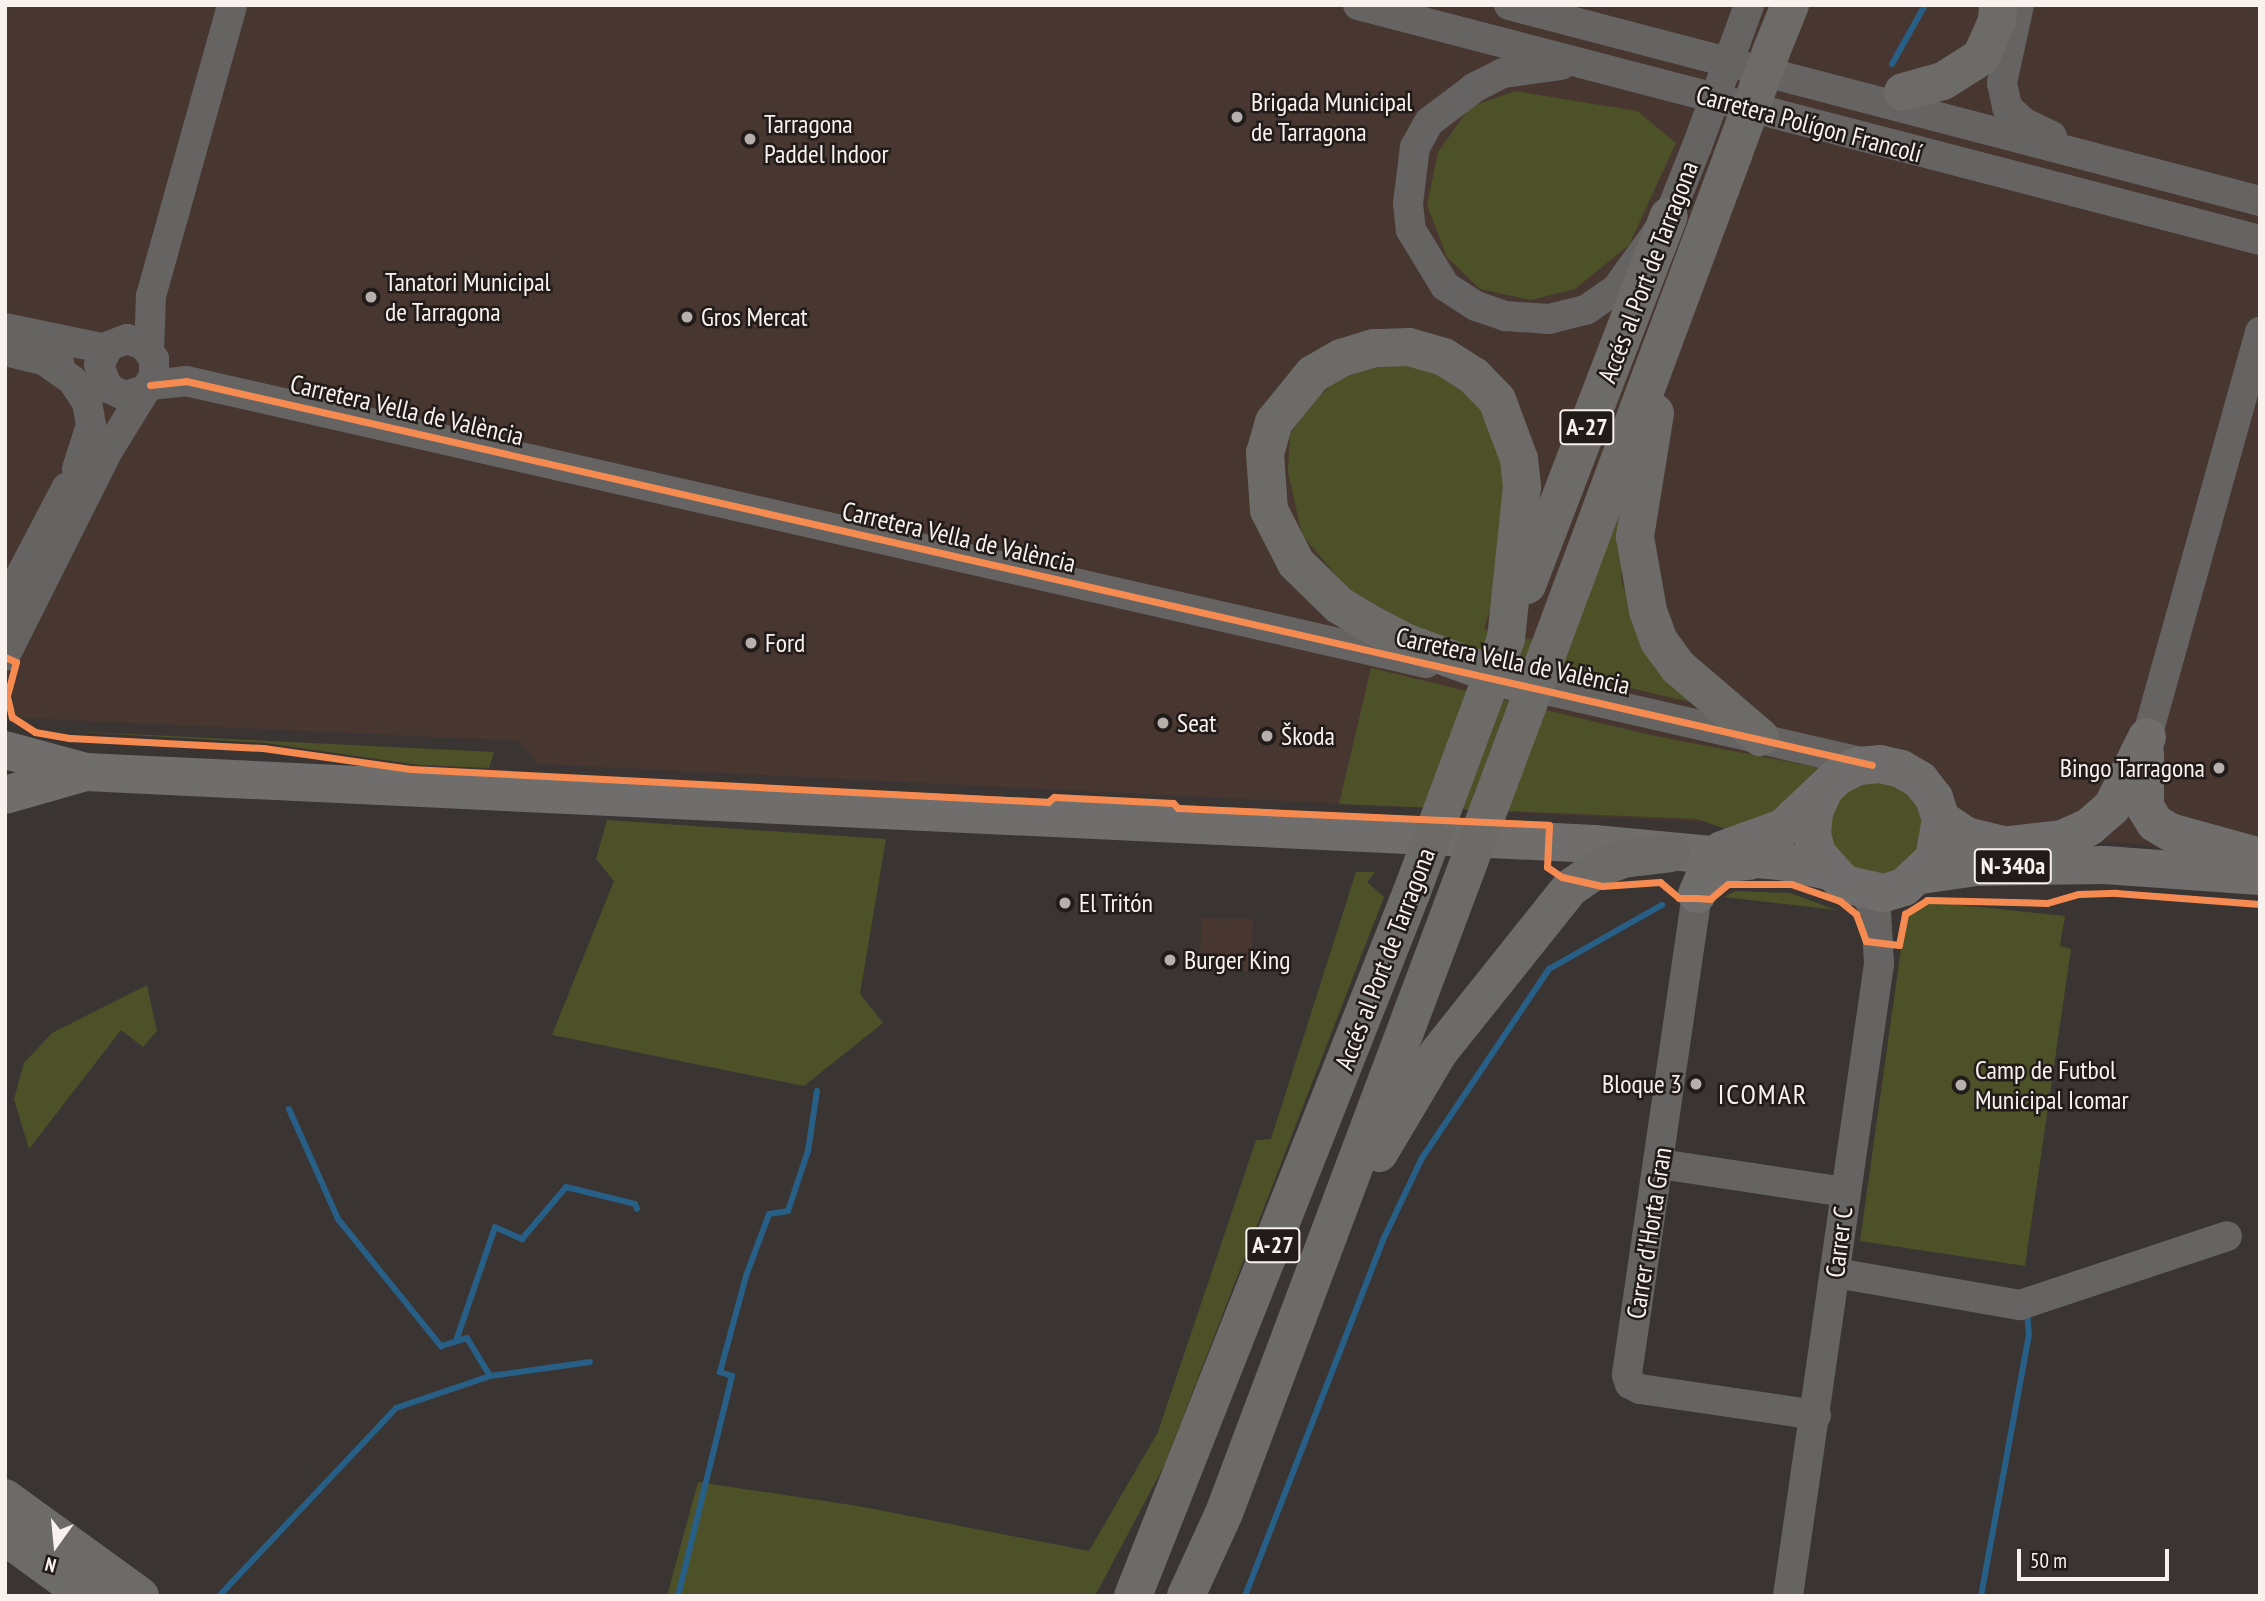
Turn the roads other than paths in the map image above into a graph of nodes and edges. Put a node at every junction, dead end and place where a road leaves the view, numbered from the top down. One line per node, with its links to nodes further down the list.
1 (232, 5): 23 (street)
2 (1358, 5): 9 (street, Carretera Polígon Francolí)
3 (1509, 5): 10 (street, Carretera Polígon Francolí)
4 (1749, 5): 8 (street, Accés al Port de Tarragona / A-27)
5 (1790, 5): 8 (highway, Accés al Port de Tarragona / A-27)
6 (1998, 5): 11 (highway)
7 (2020, 5): 12 (street)
8 (1754, 46): 13 (highway, Accés al Port de Tarragona / A-27, bridge)
9 (1574, 63): 16 (street); 17 (street, Carretera Polígon Francolí)
10 (1819, 87): 11 (street); 14 (street, Carretera Polígon Francolí)
11 (1903, 92): 12 (street)
12 (2012, 113): 14 (street)
13 (1715, 150): 16 (street, Accés al Port de Tarragona / A-27); 20 (highway, Accés al Port de Tarragona / A-27)
14 (2100, 159): 15 (street, Carretera Polígon Francolí)
15 (2260, 201)
16 (1669, 216): 26 (highway, Accés al Port de Tarragona / A-27)
17 (2260, 240)
18 (5, 328): 23 (street, Carretera Vella de València)
19 (2260, 331): 30 (street)
20 (1664, 342): 29 (highway); 51 (highway, Accés al Port de Tarragona / A-27, bridge)
21 (5, 351): 22 (street, Carretera Vella de València)
22 (42, 359): 23 (street, Carretera Vella de València); 24 (street)
23 (130, 367): 24 (street); 27 (street); 28 (street, Carretera Vella de València)
24 (77, 469): 25 (street)
25 (5, 605)
26 (1506, 639): 28 (highway); 55 (highway, Accés al Port de Tarragona / A-27, bridge)
27 (5, 656)
28 (1514, 682): 29 (street, Carretera Vella de València)
29 (1760, 737): 32 (street, Carretera Vella de València)
30 (2147, 737): 37 (main road); 39 (main road)
31 (5, 750): 33 (main road)
32 (1872, 765): 34 (main road); 36 (main road)
33 (86, 772): 35 (main road); 38 (main road)
34 (1823, 792): 38 (main road); 42 (main road)
35 (5, 795)
36 (1941, 819): 37 (main road, N-340a); 43 (main road, N-340a)
37 (1998, 846): 41 (main road, N-340a)
38 (1687, 853): 40 (main road); 51 (highway)
39 (2260, 857)
40 (1757, 860): 42 (main road); 46 (main road)
41 (2105, 864): 43 (main road, N-340a); 44 (main road, N-340a)
42 (1828, 871): 45 (main road)
43 (1921, 875): 45 (main road, N-340a)
44 (2260, 876)
45 (1863, 891): 48 (street, Carrer C)
46 (1697, 894): 47 (street, Carrer d'Horta Gran)
47 (1660, 1164): 48 (street); 52 (street, Carrer d'Horta Gran)
48 (1845, 1192): 50 (street, Carrer C)
49 (2227, 1236): 50 (street)
50 (1836, 1273): 52 (street, Carrer C)
51 (1286, 1343): 56 (highway, Accés al Port de Tarragona / A-27)
52 (1816, 1415): 59 (street, Carrer C)
53 (5, 1498): 58 (highway)
54 (5, 1536): 57 (highway)
55 (1135, 1586)
56 (1189, 1592)
57 (87, 1596)
58 (140, 1596)
59 (1788, 1596)

